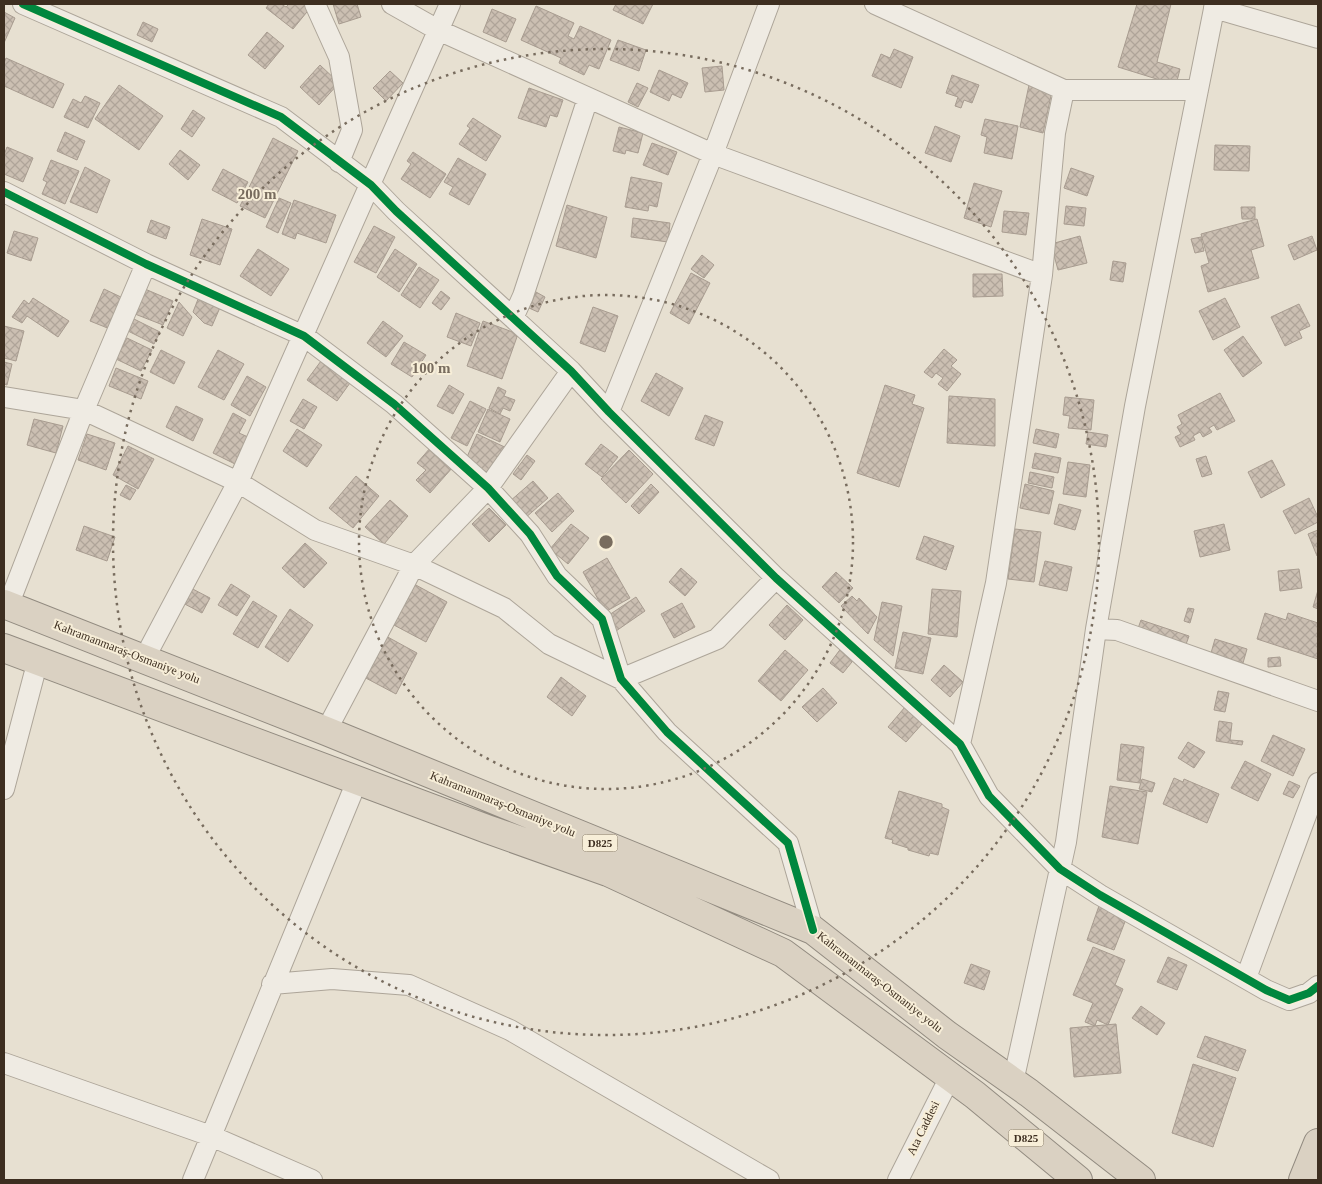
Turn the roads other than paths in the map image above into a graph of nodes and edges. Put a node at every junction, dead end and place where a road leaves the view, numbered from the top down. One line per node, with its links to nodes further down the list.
1 (22, 4): 14 (street)
2 (315, 4): 14 (street)
3 (392, 4): 8 (street)
4 (450, 4): 8 (street)
5 (769, 4): 13 (street)
6 (875, 4): 10 (street)
7 (1214, 6): 9 (street); 11 (street)
8 (438, 30): 12 (street); 15 (street)
9 (1318, 38)
10 (1064, 90): 11 (street); 18 (street)
11 (1198, 90): 30 (street)
12 (588, 98): 13 (street); 19 (street)
13 (714, 154): 18 (street); 24 (street)
14 (339, 162): 15 (street)
15 (371, 185): 19 (street); 20 (street)
16 (4, 192): 17 (street)
17 (146, 264): 20 (street); 23 (street)
18 (1042, 275): 37 (street)
19 (513, 318): 21 (street)
20 (304, 336): 25 (street); 26 (street)
21 (571, 371): 24 (street); 26 (street)
22 (4, 397): 23 (street)
23 (84, 410): 25 (street); 29 (street)
24 (609, 412): 28 (street)
25 (238, 482): 27 (street); 32 (street)
26 (488, 488): 27 (street); 34 (street)
27 (414, 565): 34 (street); 36 (street)
28 (776, 578): 34 (street); 37 (street)
29 (6, 605): 32 (highway, Kahramanmaraş-Osmaniye yolu / D825)
30 (1096, 628): 35 (street); 41 (street)
31 (4, 648): 33 (highway, Kahramanmaraş-Osmaniye yolu / D825)
32 (144, 658): 36 (highway, Kahramanmaraş-Osmaniye yolu / D825)
33 (38, 660): 38 (highway, Kahramanmaraş-Osmaniye yolu / D825); 40 (street)
34 (621, 679): 42 (street)
35 (1318, 701)
36 (326, 731): 42 (highway, Kahramanmaraş-Osmaniye yolu / D825)
37 (960, 744): 41 (street)
38 (357, 780): 44 (street); 47 (highway, Kahramanmaraş-Osmaniye yolu / D825)
39 (1318, 783): 43 (street)
40 (4, 789)
41 (1060, 869): 43 (street); 48 (street)
42 (813, 930): 48 (highway, Kahramanmaraş-Osmaniye yolu / D825)
43 (1246, 978): 45 (street)
44 (272, 984): 49 (street); 53 (street)
45 (1318, 986)
46 (4, 1063): 49 (street)
47 (950, 1077): 54 (street, Ata Caddesi); 55 (highway, Kahramanmaraş-Osmaniye yolu / D825)
48 (1013, 1082): 56 (highway, Kahramanmaraş-Osmaniye yolu / D825)
49 (211, 1136): 51 (street); 52 (street)
50 (1318, 1143): 57 (highway)
51 (193, 1180)
52 (312, 1180)
53 (769, 1180)
54 (898, 1180)
55 (1078, 1180)
56 (1141, 1180)
57 (1303, 1180)

